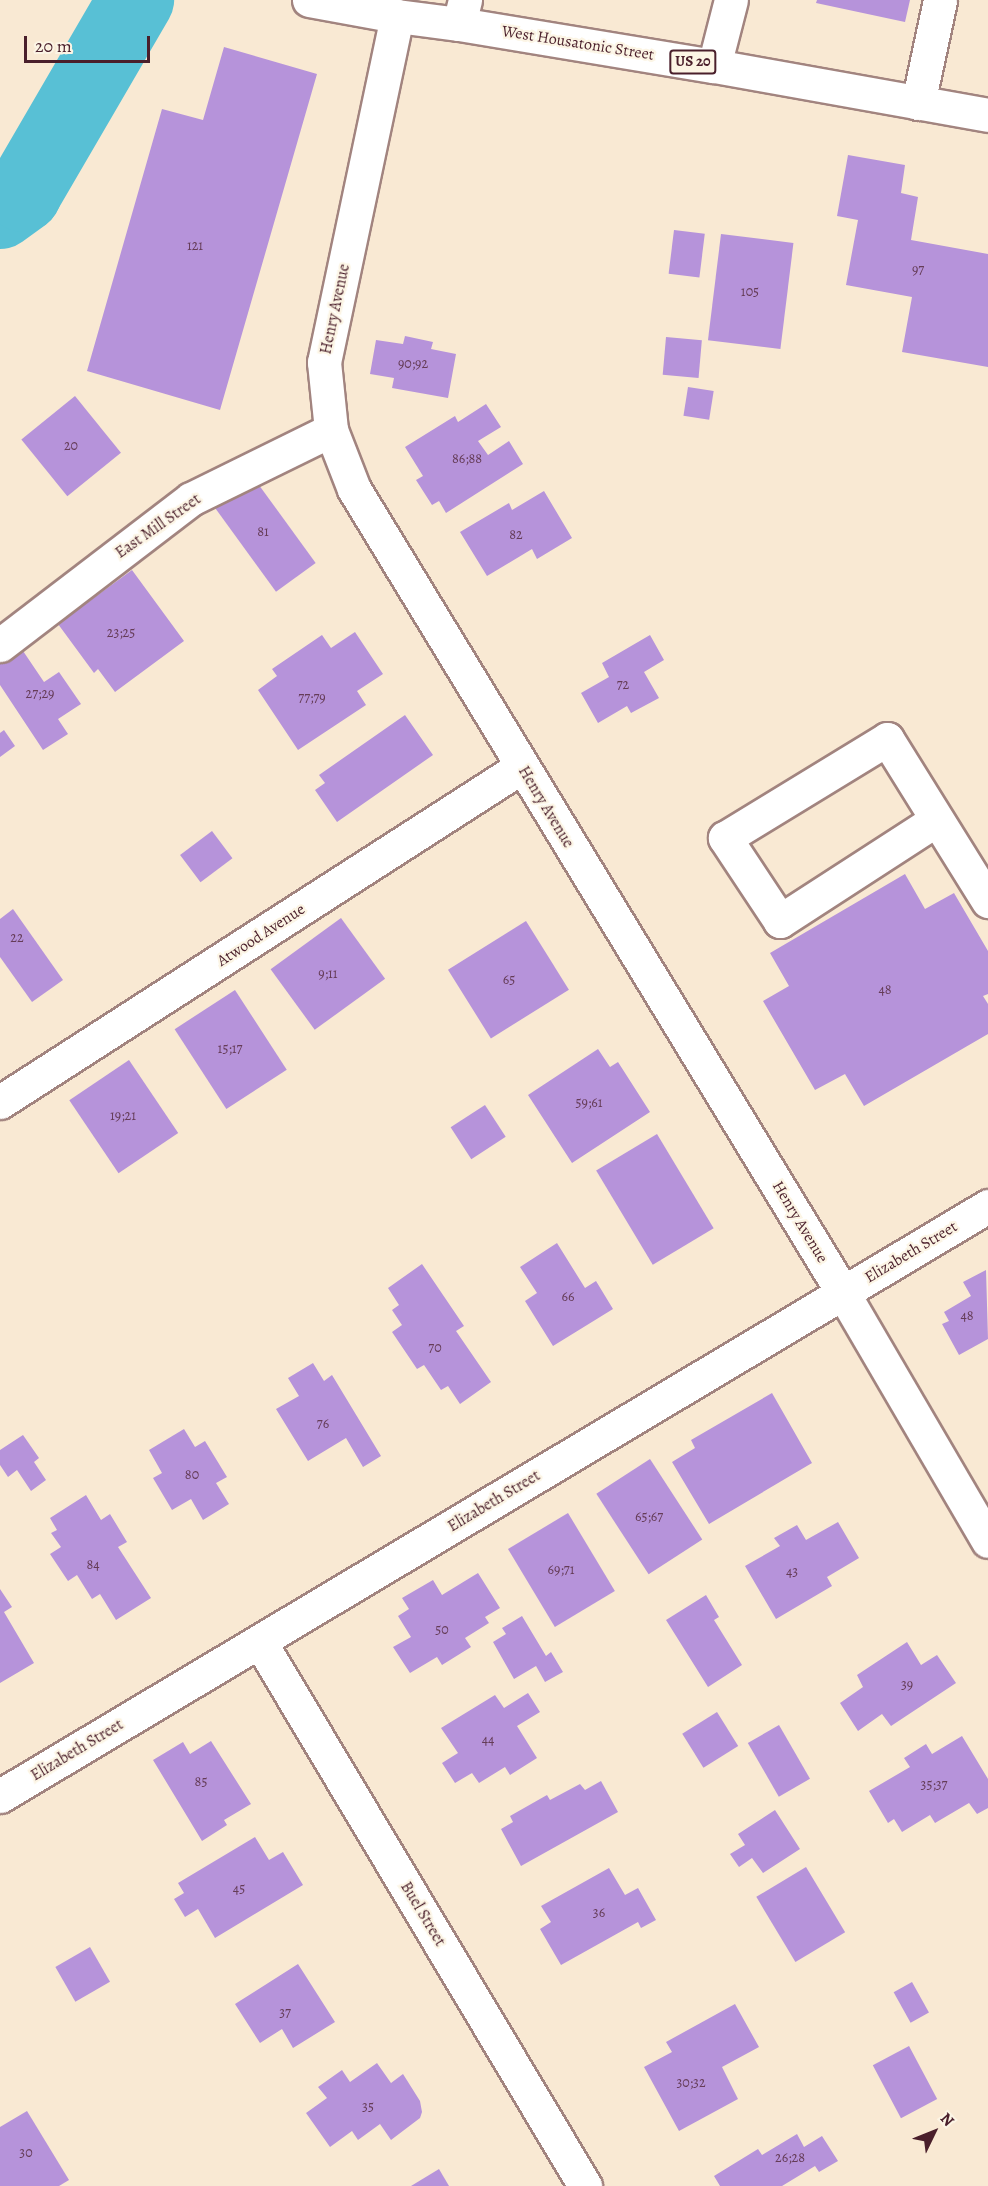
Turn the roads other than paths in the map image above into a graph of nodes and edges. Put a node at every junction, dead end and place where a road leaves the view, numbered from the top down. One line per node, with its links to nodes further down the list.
1 (309, 0): 5 (main road, West Housatonic Street / US 20)
2 (731, 0): 6 (main road)
3 (940, 0): 7 (main road)
4 (462, 12): 5 (main road, West Housatonic Street / US 20); 6 (main road, West Housatonic Street / US 20)
5 (397, 16): 9 (main road, Henry Avenue)
6 (714, 66): 7 (main road, West Housatonic Street / US 20)
7 (918, 103): 8 (main road, West Housatonic Street / US 20)
8 (988, 115)
9 (331, 430): 10 (main road, East Mill Street); 11 (main road, Henry Avenue)
10 (0, 645)
11 (522, 767): 14 (main road, Atwood Avenue); 16 (main road, Henry Avenue)
12 (936, 819): 12 (main road); 13 (main road)
13 (988, 901)
14 (0, 1102)
15 (988, 1206): 16 (main road, Elizabeth Street)
16 (843, 1293): 17 (main road, Henry Avenue); 18 (main road, Elizabeth Street)
17 (988, 1541)
18 (260, 1642): 19 (main road, Elizabeth Street); 20 (main road, Buel Street)
19 (0, 1796)
20 (585, 2186)

